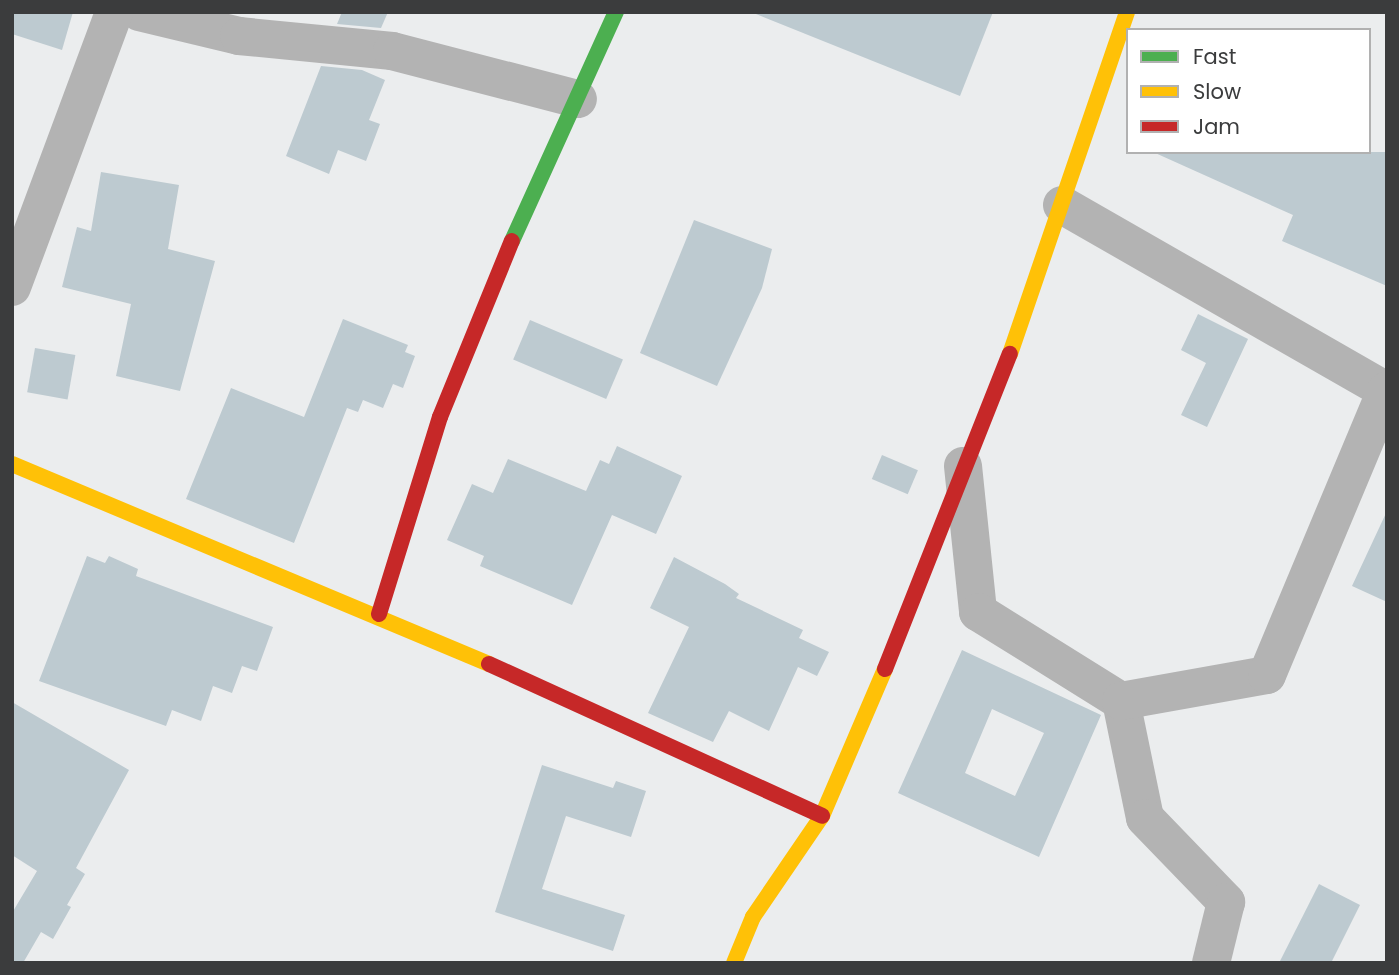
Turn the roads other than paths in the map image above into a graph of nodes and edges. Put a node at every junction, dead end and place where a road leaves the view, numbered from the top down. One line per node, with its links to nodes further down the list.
1 (114, 12): 7 (street)
2 (139, 12): 5 (street)
3 (616, 12): 5 (street)
4 (1127, 12): 6 (street)
5 (578, 99): 11 (street)
6 (1062, 205): 8 (street); 10 (street)
7 (12, 287)
8 (1386, 391): 12 (street)
9 (12, 464): 11 (street)
10 (963, 466): 12 (street); 13 (street)
11 (379, 614): 13 (street)
12 (1121, 701): 15 (street)
13 (822, 816): 14 (street)
14 (734, 963)
15 (1210, 963)

